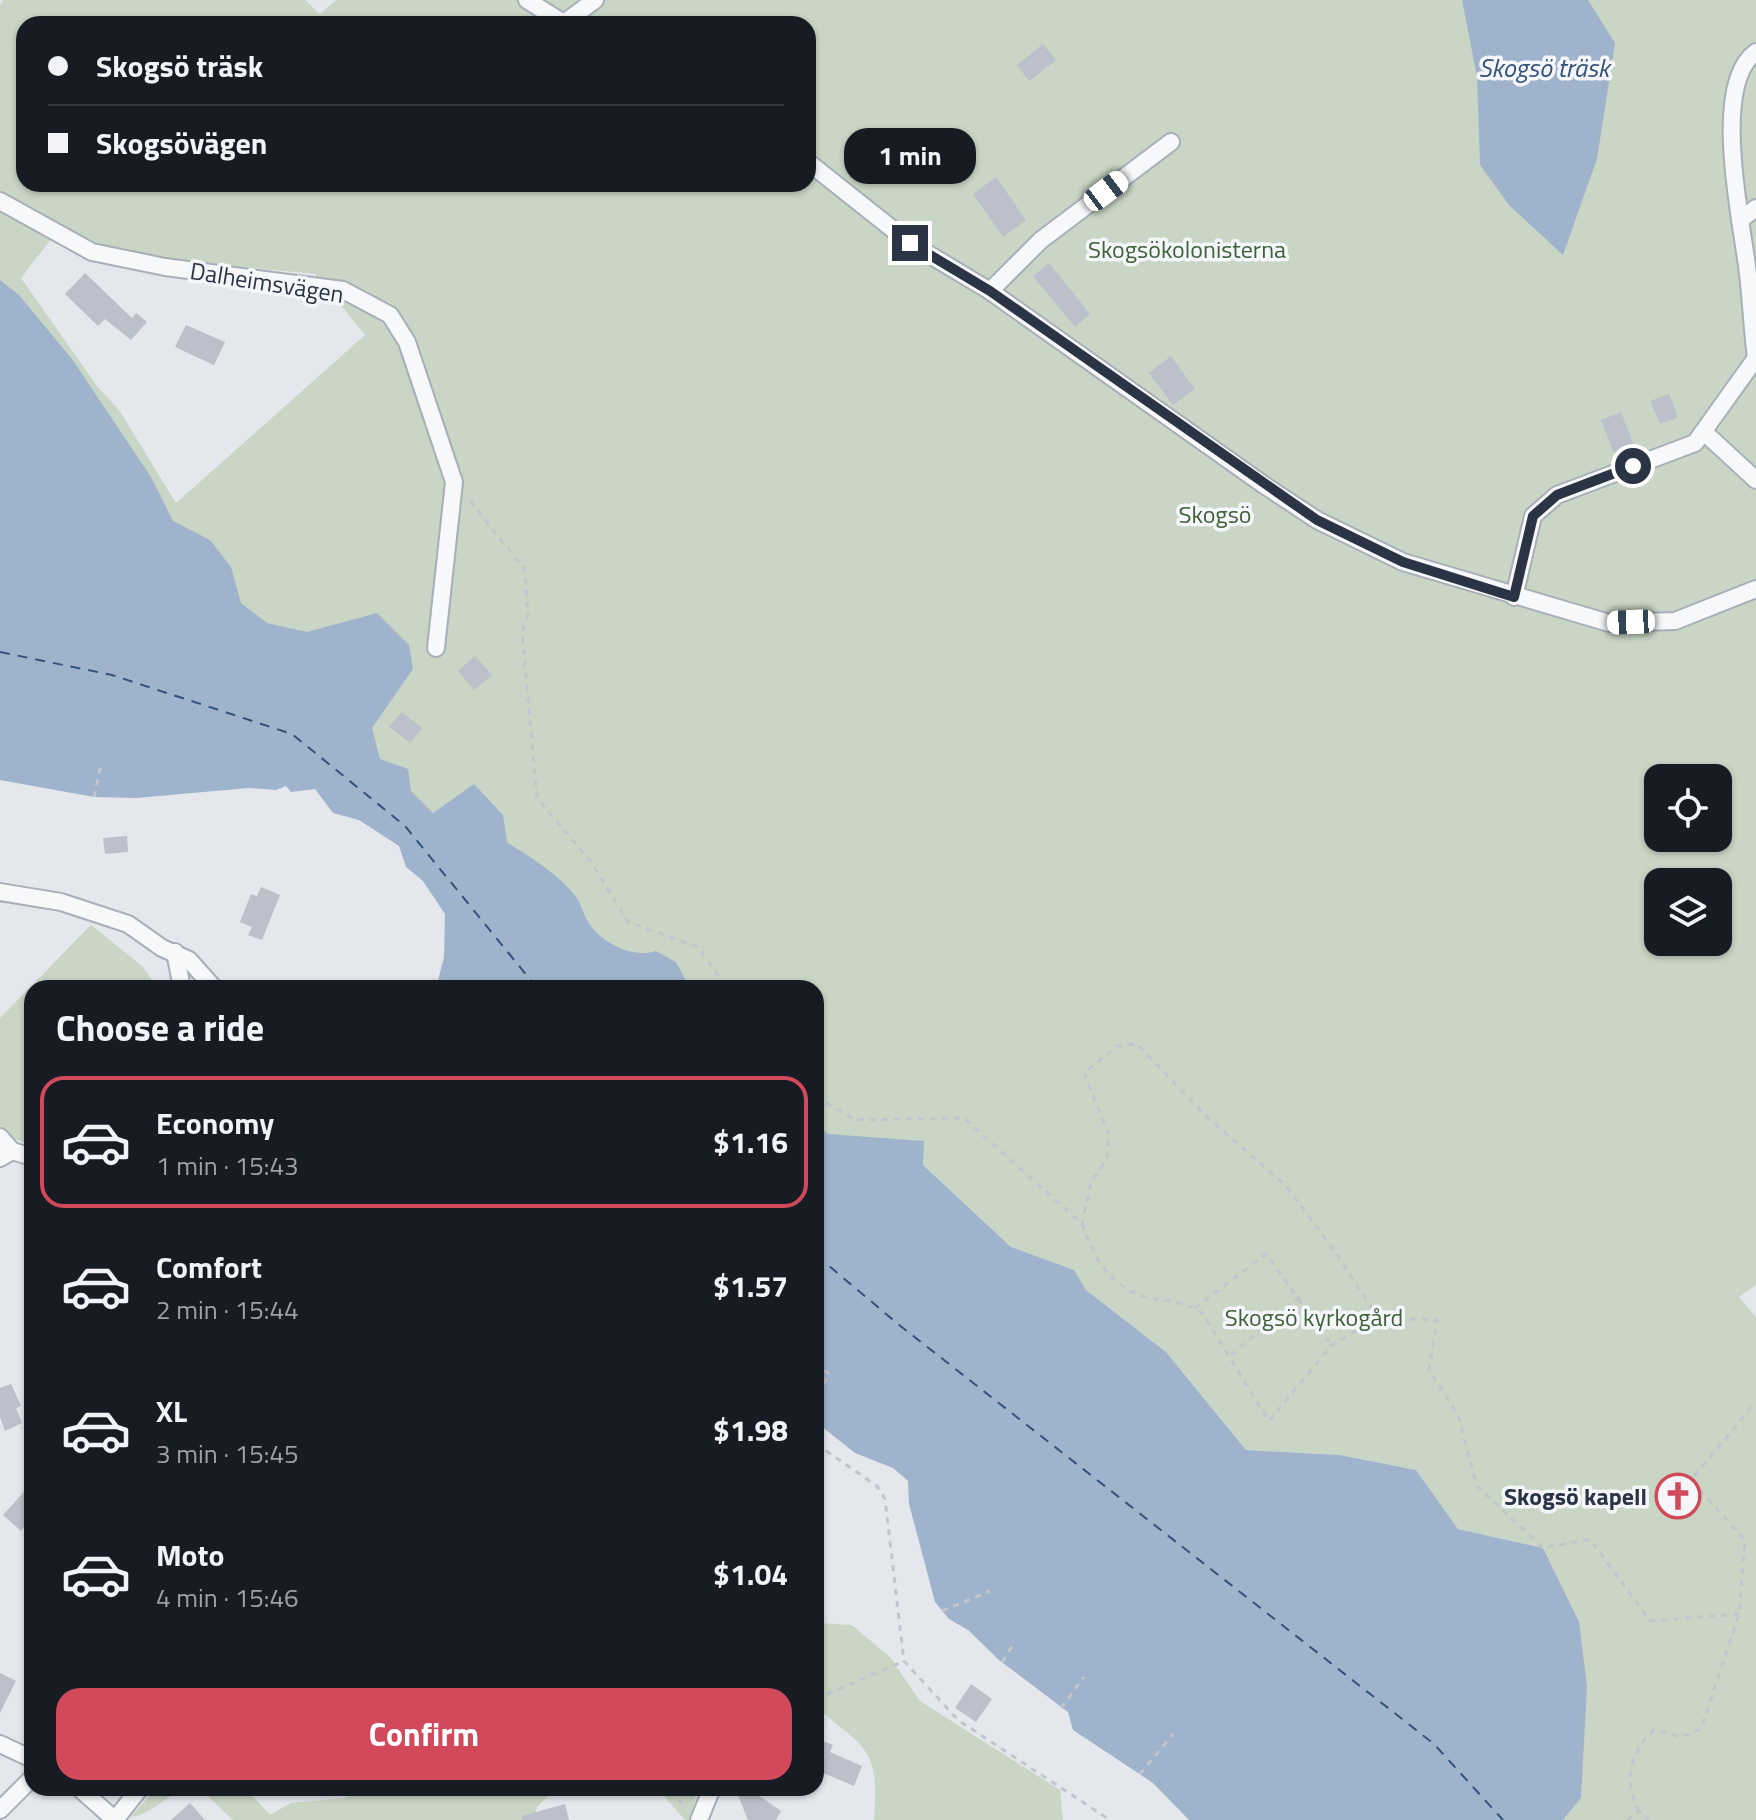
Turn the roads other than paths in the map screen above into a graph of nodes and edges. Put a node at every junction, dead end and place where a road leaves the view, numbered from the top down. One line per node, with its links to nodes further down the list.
1 (527, 0): 3 (street)
2 (595, 0): 4 (street)
3 (552, 16)
4 (575, 16)
5 (1756, 52): 10 (street)
6 (1171, 142): 11 (street)
7 (816, 168): 11 (street)
8 (0, 201): 17 (street, Dalheimsvägen)
9 (1756, 208): 10 (street)
10 (1740, 220): 12 (street)
11 (990, 291): 16 (street)
12 (1756, 358): 13 (street)
13 (1705, 433): 14 (street); 16 (street)
14 (1756, 480)
15 (1756, 589): 16 (street)
16 (1514, 597)
17 (436, 648)
18 (0, 892): 19 (street)
19 (175, 952): 20 (street); 21 (street)
20 (180, 980)
21 (207, 980)
22 (0, 1137): 23 (street)
23 (6, 1155)
24 (0, 1744): 25 (street)
25 (24, 1755)
26 (24, 1786): 30 (street)
27 (88, 1796): 31 (street)
28 (134, 1796): 31 (street)
29 (709, 1796): 32 (street)
30 (0, 1810)
31 (115, 1820)
32 (699, 1820)

